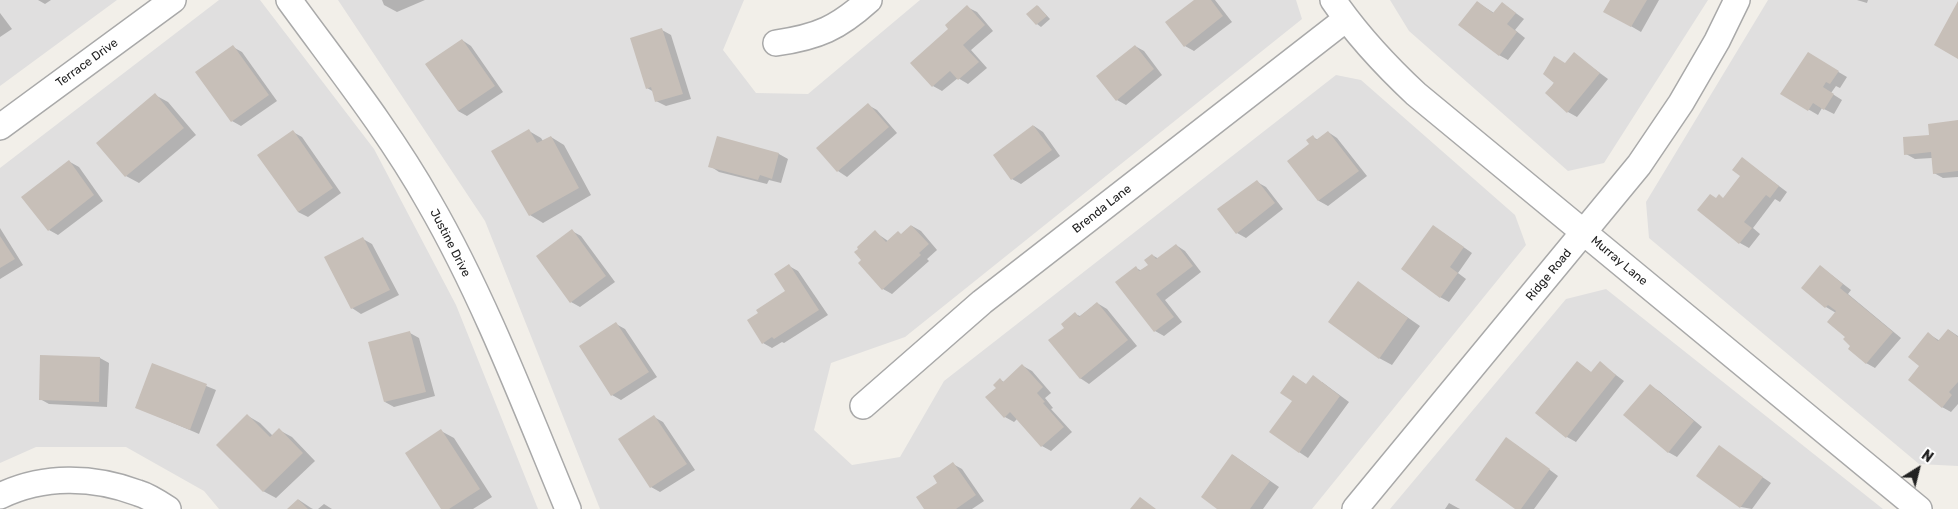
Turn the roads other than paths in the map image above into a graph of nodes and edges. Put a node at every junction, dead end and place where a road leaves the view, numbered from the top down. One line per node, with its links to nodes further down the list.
1 (173, 0): 7 (street, Terrace Drive)
2 (289, 0): 12 (street, Justine Drive)
3 (869, 0): 6 (street)
4 (1737, 0): 8 (street, Ridge Road)
5 (1340, 10): 8 (street, Murray Lane); 9 (street, Brenda Lane)
6 (776, 43)
7 (0, 126)
8 (1584, 232): 13 (street, Ridge Road); 14 (street, Murray Lane)
9 (863, 406)
10 (0, 496): 11 (street)
11 (168, 509)
12 (568, 509)
13 (1354, 509)
14 (1920, 509)

